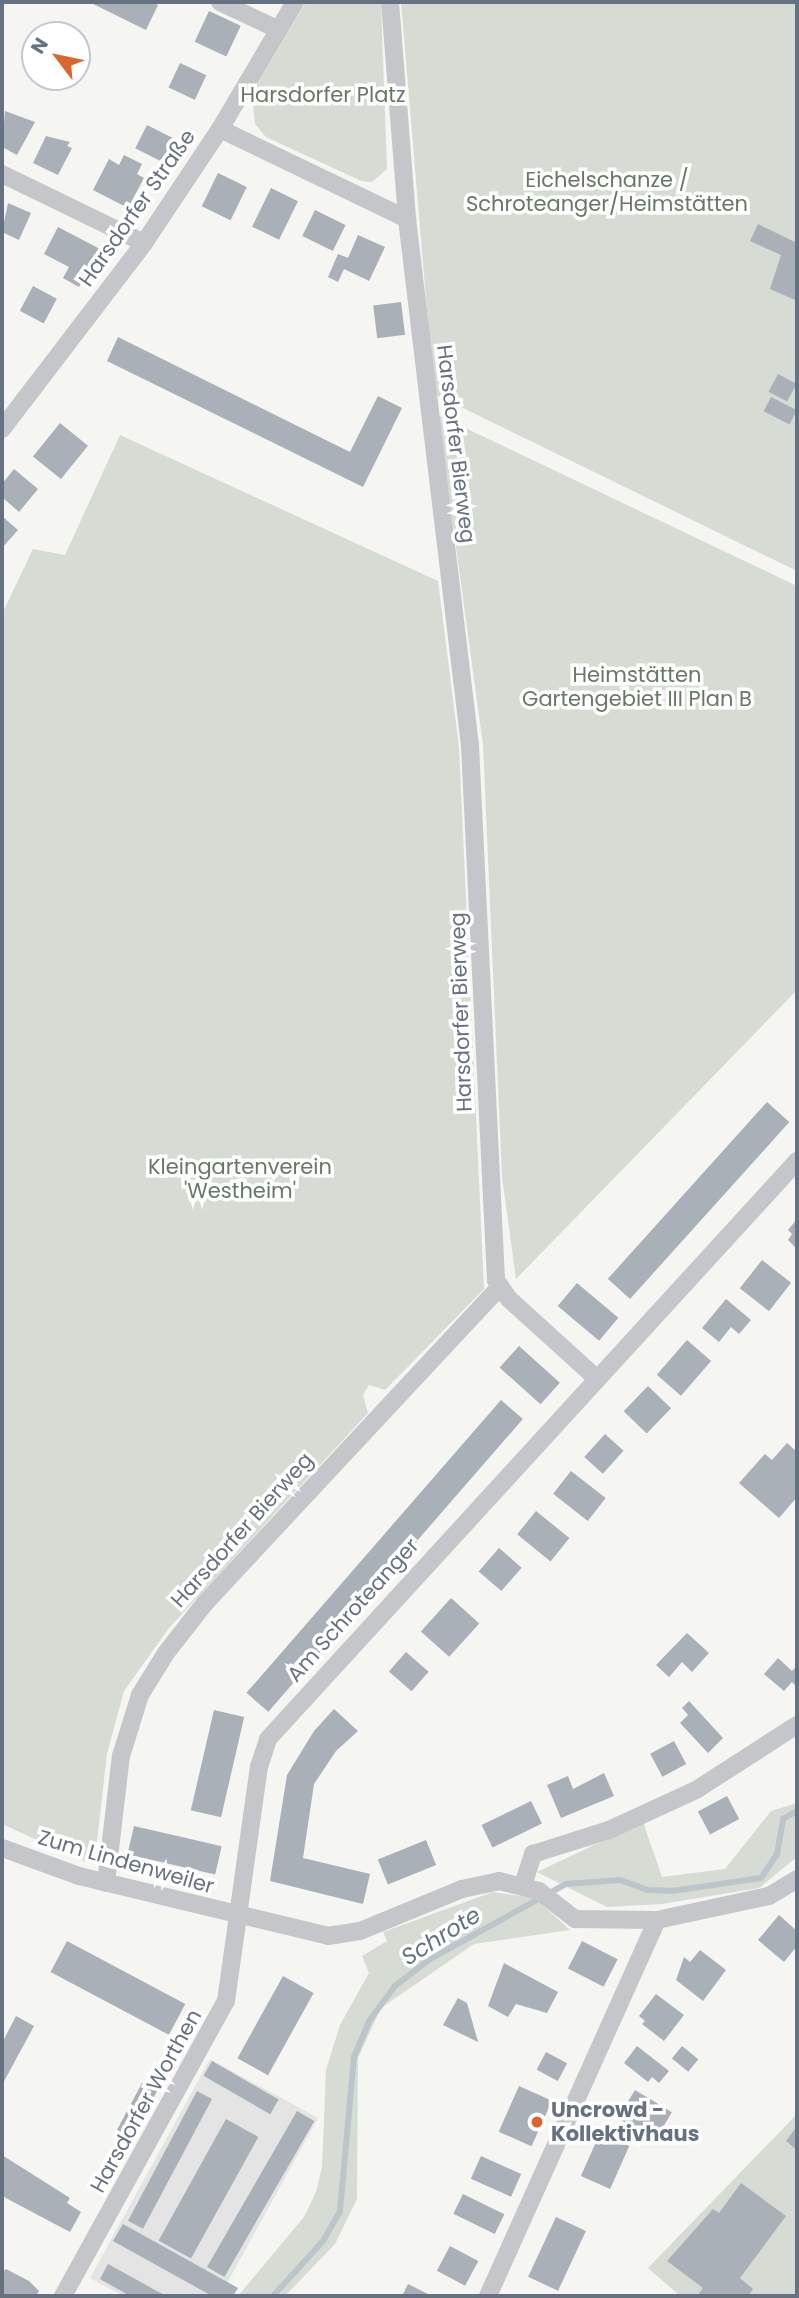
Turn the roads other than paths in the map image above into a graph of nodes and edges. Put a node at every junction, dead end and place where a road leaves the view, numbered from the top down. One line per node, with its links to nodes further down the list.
1 (220, 2): 4 (street)
2 (295, 2): 4 (street, Harsdorfer Straße)
3 (390, 2): 7 (street, Harsdorfer Bierweg)
4 (279, 30): 5 (street, Harsdorfer Straße)
5 (220, 129): 7 (street); 8 (street, Harsdorfer Straße)
6 (2, 174): 8 (street)
7 (407, 219): 11 (street, Harsdorfer Bierweg)
8 (144, 243): 9 (street, Harsdorfer Straße)
9 (2, 429)
10 (797, 1160): 12 (street, Am Schroteanger)
11 (499, 1288): 12 (street); 16 (street, Harsdorfer Bierweg)
12 (594, 1377): 18 (street, Am Schroteanger)
13 (797, 1725): 17 (street)
14 (2, 1847): 16 (street, Zum Lindenweiler)
15 (797, 1879): 19 (street)
16 (106, 1883): 18 (street, Zum Lindenweiler)
17 (531, 1888): 18 (street, Zum Lindenweiler); 19 (street)
18 (240, 1917): 20 (street, Harsdorfer Worthen)
19 (657, 1920): 21 (street)
20 (63, 2296)
21 (488, 2296)

